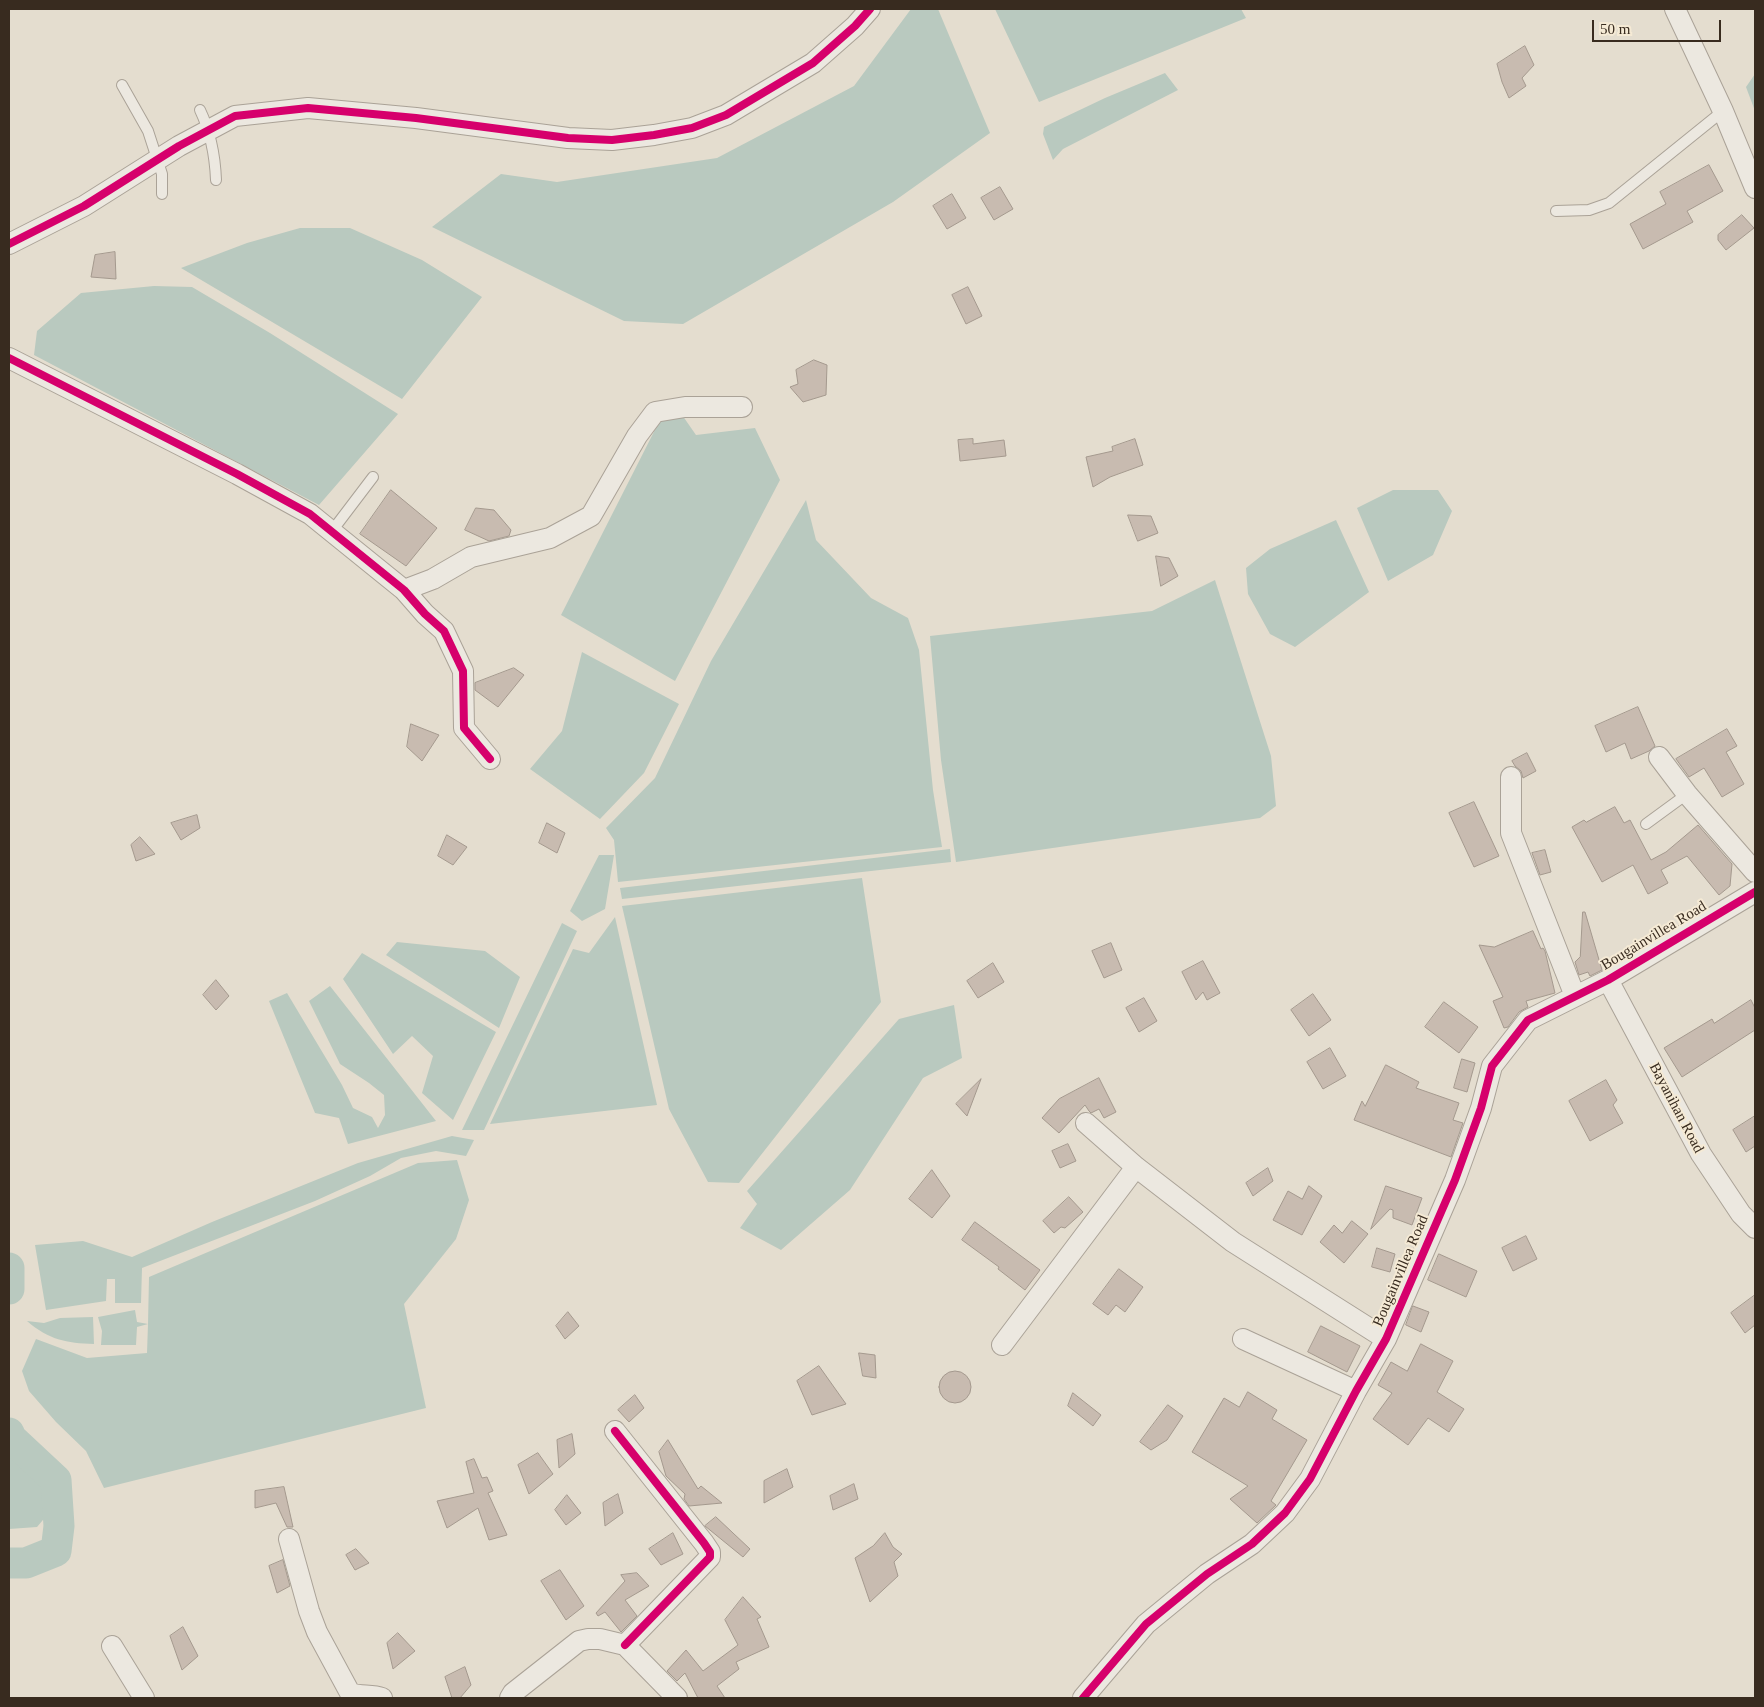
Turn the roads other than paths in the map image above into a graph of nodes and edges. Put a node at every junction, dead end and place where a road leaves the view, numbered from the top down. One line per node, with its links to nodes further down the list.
1 (870, 9): 6 (street)
2 (1675, 9): 5 (street)
3 (122, 85): 7 (lane)
4 (200, 110): 6 (lane)
5 (1723, 111): 9 (street); 11 (lane)
6 (209, 130): 7 (street); 8 (lane)
7 (158, 159): 10 (lane); 12 (street)
8 (216, 180)
9 (1755, 188)
10 (162, 194)
11 (1556, 211)
12 (9, 244)
13 (9, 358): 16 (street)
14 (742, 407): 17 (street)
15 (373, 477): 16 (lane)
16 (332, 531): 17 (street)
17 (404, 590): 19 (street)
18 (1659, 757): 21 (street)
19 (490, 758)
20 (1511, 778): 26 (street)
21 (1687, 794): 22 (lane); 23 (street)
22 (1646, 824)
23 (1755, 872)
24 (1755, 892): 25 (street, Bougainvillea Road)
25 (1608, 980): 26 (street, Bougainvillea Road); 29 (street, Bayanihan Road)
26 (1576, 996): 31 (street, Bougainvillea Road)
27 (1086, 1123): 28 (street)
28 (1136, 1167): 31 (street); 32 (street)
29 (1755, 1228)
30 (1243, 1339): 33 (street)
31 (1386, 1339): 33 (street, Bougainvillea Road)
32 (1002, 1345)
33 (1356, 1391): 42 (street, Bougainvillea Road)
34 (615, 1431): 36 (street)
35 (289, 1539): 39 (street)
36 (625, 1645): 40 (street); 41 (street)
37 (112, 1646): 38 (street)
38 (144, 1698)
39 (382, 1698)
40 (510, 1698)
41 (677, 1698)
42 (1083, 1698)

